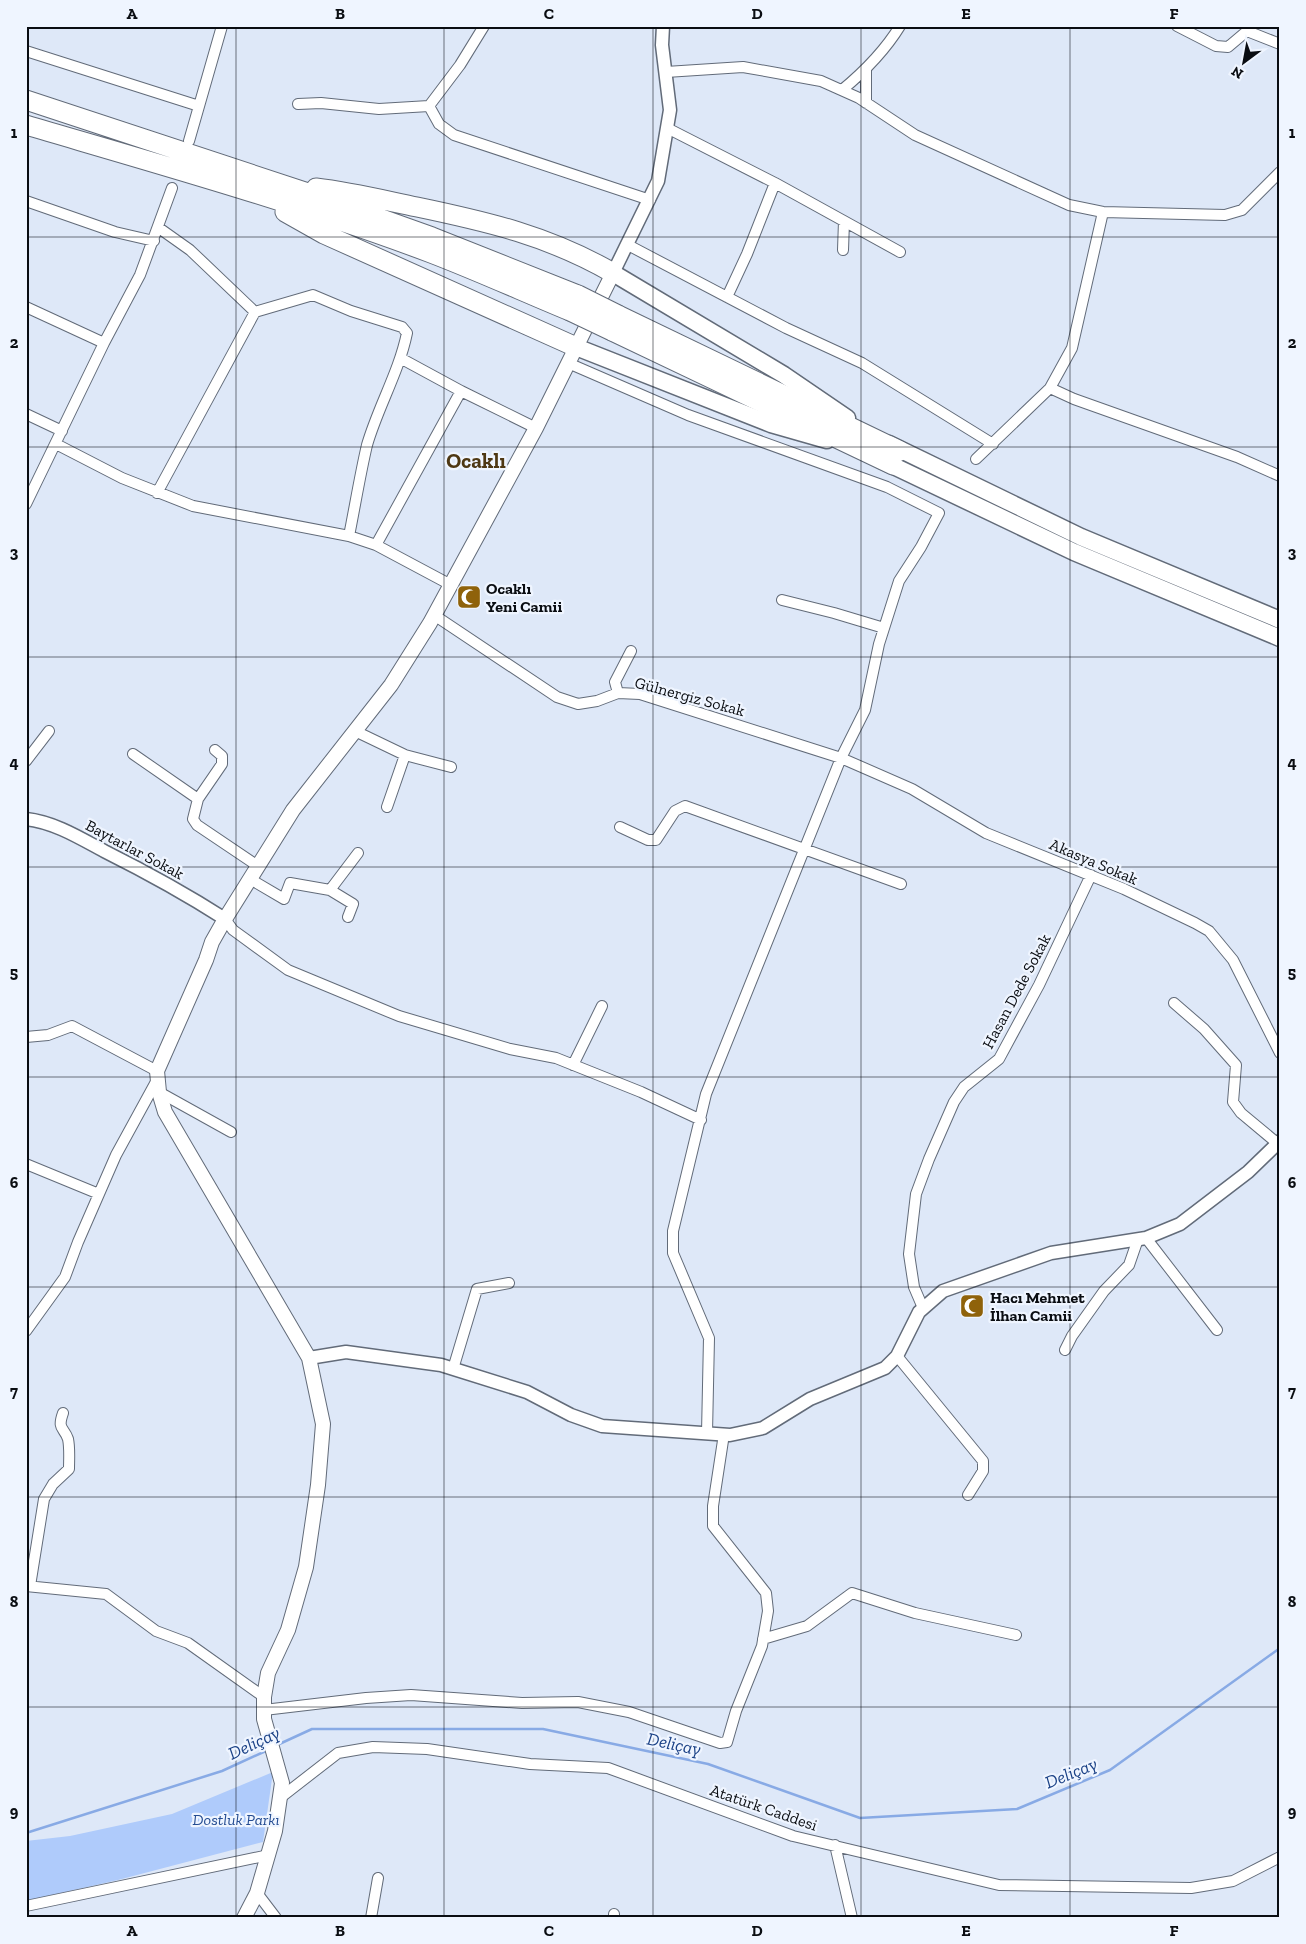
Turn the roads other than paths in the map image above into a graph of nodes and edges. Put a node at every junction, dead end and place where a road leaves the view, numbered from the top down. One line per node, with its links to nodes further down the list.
1 (222, 26): 14 (street)
2 (484, 26): 15 (street)
3 (663, 26): 9 (street)
4 (900, 26): 8 (street)
5 (1177, 26): 6 (street)
6 (1280, 44)
7 (26, 51): 14 (street)
8 (866, 70): 10 (street); 12 (street)
9 (666, 72): 10 (street); 17 (street)
10 (842, 90): 12 (street)
11 (26, 100): 20 (highway)
12 (866, 103): 25 (street)
13 (298, 104): 15 (street)
14 (199, 106): 18 (street)
15 (428, 106): 23 (street)
16 (26, 125): 20 (highway)
17 (668, 128): 21 (street); 23 (street)
18 (189, 141)
19 (1280, 172): 25 (street)
20 (229, 176): 32 (highway); 37 (highway); 46 (highway, bridge)
21 (775, 183): 26 (street); 33 (street)
22 (172, 188): 27 (street)
23 (650, 200): 29 (street)
24 (26, 201): 28 (street)
25 (1104, 212): 39 (street)
26 (844, 221): 30 (street); 31 (street)
27 (159, 228): 28 (street); 35 (street)
28 (154, 241): 36 (street)
29 (628, 245): 32 (street); 33 (street)
30 (843, 250)
31 (900, 252)
32 (613, 274): 37 (main road); 46 (highway)
33 (727, 297): 45 (street)
34 (26, 307): 36 (street)
35 (255, 312): 38 (street); 49 (street)
36 (104, 343): 43 (street)
37 (572, 355): 42 (main road); 46 (highway); 57 (street)
38 (402, 359): 40 (street); 51 (street)
39 (1050, 388): 45 (street); 48 (street)
40 (461, 391): 42 (street); 52 (street)
41 (26, 414): 43 (street)
42 (536, 428): 53 (main road)
43 (62, 430): 44 (street)
44 (56, 444): 49 (street); 50 (street)
45 (993, 444): 47 (street)
46 (896, 458): 56 (highway); 58 (highway)
47 (976, 459)
48 (1280, 476)
49 (157, 493): 51 (street)
50 (26, 504)
51 (349, 536): 52 (street)
52 (376, 545): 53 (street)
53 (451, 584): 55 (main road)
54 (782, 600): 57 (street)
55 (434, 615): 60 (street, Gülnergiz Sokak); 62 (main road)
56 (1280, 620)
57 (884, 628): 66 (street)
58 (1280, 638)
59 (631, 651): 60 (street)
60 (618, 693): 66 (street, Gülnergiz Sokak)
61 (49, 731): 67 (street)
62 (355, 731): 65 (street); 75 (main road)
63 (215, 750): 69 (street)
64 (133, 754): 69 (street)
65 (405, 755): 68 (street); 70 (street)
66 (841, 758): 73 (street); 76 (street, Akasya Sokak)
67 (26, 761)
68 (451, 767)
69 (198, 799): 75 (street)
70 (387, 807)
71 (26, 819): 81 (street, Baytarlar Sokak)
72 (620, 827): 73 (street)
73 (806, 849): 78 (street); 88 (street)
74 (358, 853): 79 (street)
75 (258, 866): 77 (main road)
76 (1091, 875): 85 (street, Akasya Sokak); 95 (street, Hasan Dede Sokak)
77 (250, 879): 79 (street); 81 (main road)
78 (901, 884)
79 (330, 890): 80 (street)
80 (348, 917)
81 (225, 919): 86 (street); 87 (main road)
82 (1174, 1003): 90 (street)
83 (602, 1006): 86 (street)
84 (26, 1037): 87 (street)
85 (1280, 1053)
86 (573, 1065): 88 (street)
87 (158, 1081): 89 (street); 92 (street); 100 (main road)
88 (701, 1120): 103 (street)
89 (231, 1132)
90 (1278, 1142): 93 (street)
91 (26, 1164): 92 (street)
92 (99, 1194): 97 (street)
93 (1142, 1238): 95 (street); 96 (street); 98 (street)
94 (509, 1283): 101 (street)
95 (923, 1308): 99 (street)
96 (1217, 1330)
97 (26, 1331)
98 (1066, 1350)
99 (897, 1356): 104 (street); 105 (street)
100 (309, 1358): 101 (street); 109 (main road)
101 (453, 1369): 103 (street)
102 (63, 1414): 106 (street)
103 (707, 1433): 104 (street)
104 (724, 1434): 108 (street)
105 (968, 1495)
106 (28, 1586): 109 (street)
107 (1016, 1635): 108 (street)
108 (763, 1639): 109 (street)
109 (264, 1708): 110 (main road)
110 (280, 1798): 111 (street, Atatürk Caddesi); 112 (main road)
111 (835, 1845): 113 (street, Atatürk Caddesi); 120 (street)
112 (269, 1855): 115 (main road); 116 (street)
113 (1280, 1857)
114 (378, 1878): 119 (street)
115 (257, 1893): 117 (main road); 118 (street)
116 (26, 1906)
117 (244, 1918)
118 (276, 1918)
119 (370, 1918)
120 (852, 1918)

